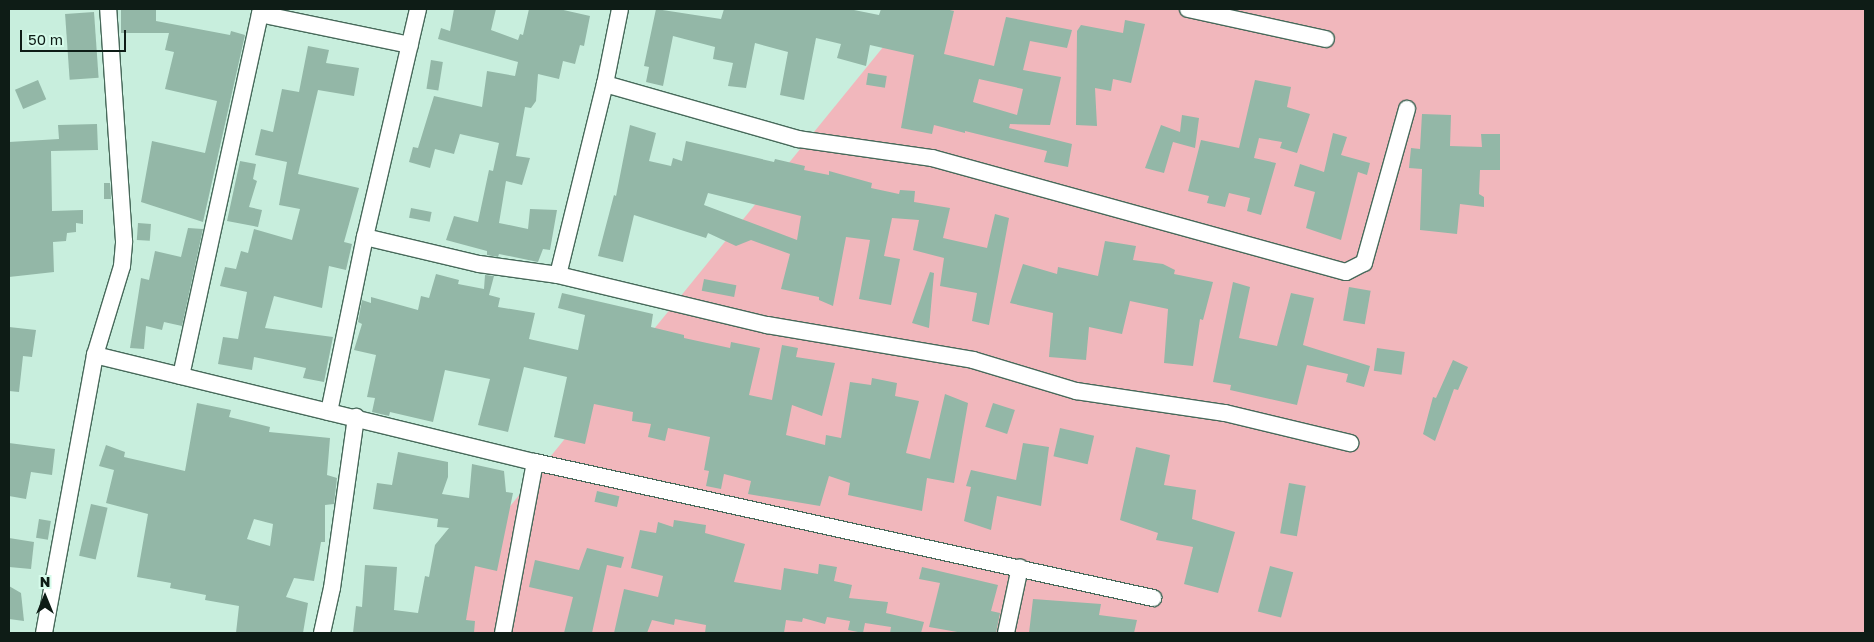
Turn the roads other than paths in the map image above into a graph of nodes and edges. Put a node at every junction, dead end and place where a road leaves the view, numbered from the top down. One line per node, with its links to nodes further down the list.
1 (108, 9): 11 (street)
2 (418, 9): 6 (street)
3 (620, 9): 7 (street)
4 (1188, 9): 5 (street)
5 (1326, 39)
6 (410, 45): 9 (street); 12 (street)
7 (605, 84): 8 (street); 10 (street)
8 (1408, 109)
9 (364, 237): 10 (street); 13 (street)
10 (558, 276): 15 (street)
11 (95, 355): 12 (street); 19 (street)
12 (181, 376): 13 (street)
13 (329, 412): 14 (street)
14 (356, 418): 16 (street); 20 (street)
15 (1350, 443)
16 (535, 462): 17 (street); 21 (street)
17 (1020, 567): 18 (street); 22 (street)
18 (1154, 598)
19 (44, 633)
20 (322, 633)
21 (503, 633)
22 (1006, 633)

